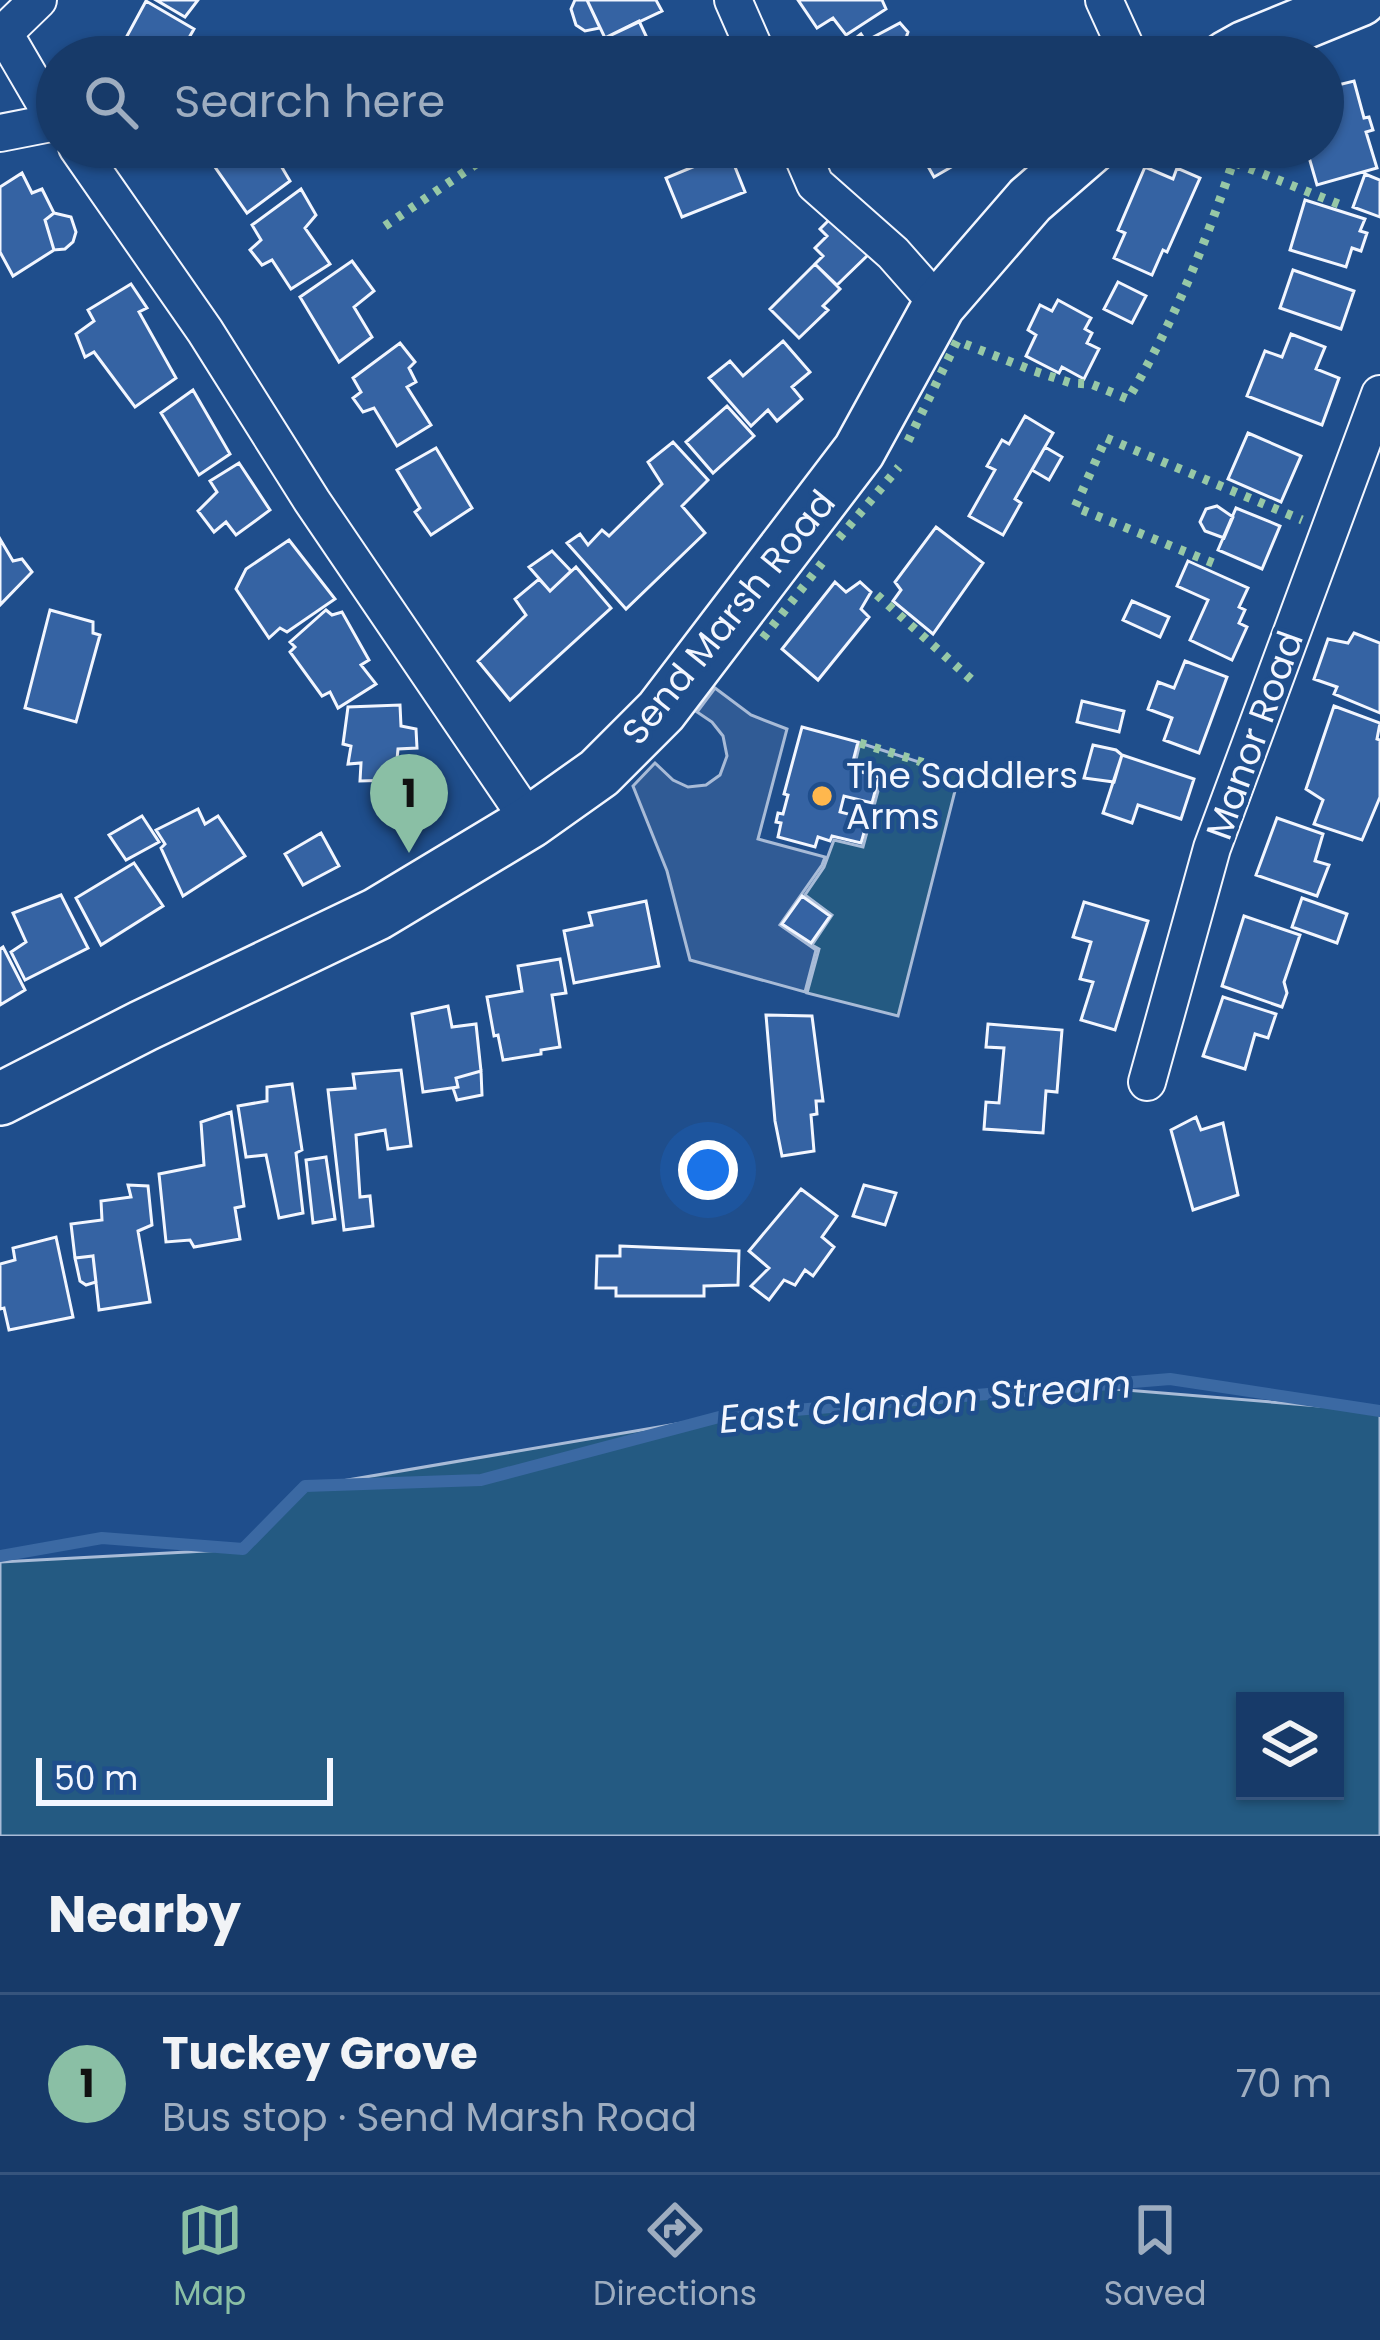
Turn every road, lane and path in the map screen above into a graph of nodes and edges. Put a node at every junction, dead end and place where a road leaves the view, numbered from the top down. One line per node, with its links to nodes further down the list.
1 (38, 0): 5 (street)
2 (733, 0): 6 (street)
3 (1104, 0): 7 (street)
4 (1360, 0): 8 (main road)
5 (2, 31): 9 (street)
6 (749, 36)
7 (1120, 36)
8 (1270, 36)
9 (36, 89)
10 (36, 127): 11 (street)
11 (0, 133)
12 (91, 168): 17 (street)
13 (808, 168): 15 (street)
14 (1067, 168): 15 (main road, Send Marsh Road)
15 (939, 305): 17 (main road, Send Marsh Road)
16 (1380, 394): 18 (street, Manor Road)
17 (530, 822): 19 (main road, Send Marsh Road)
18 (1147, 1082)
19 (0, 1099)

